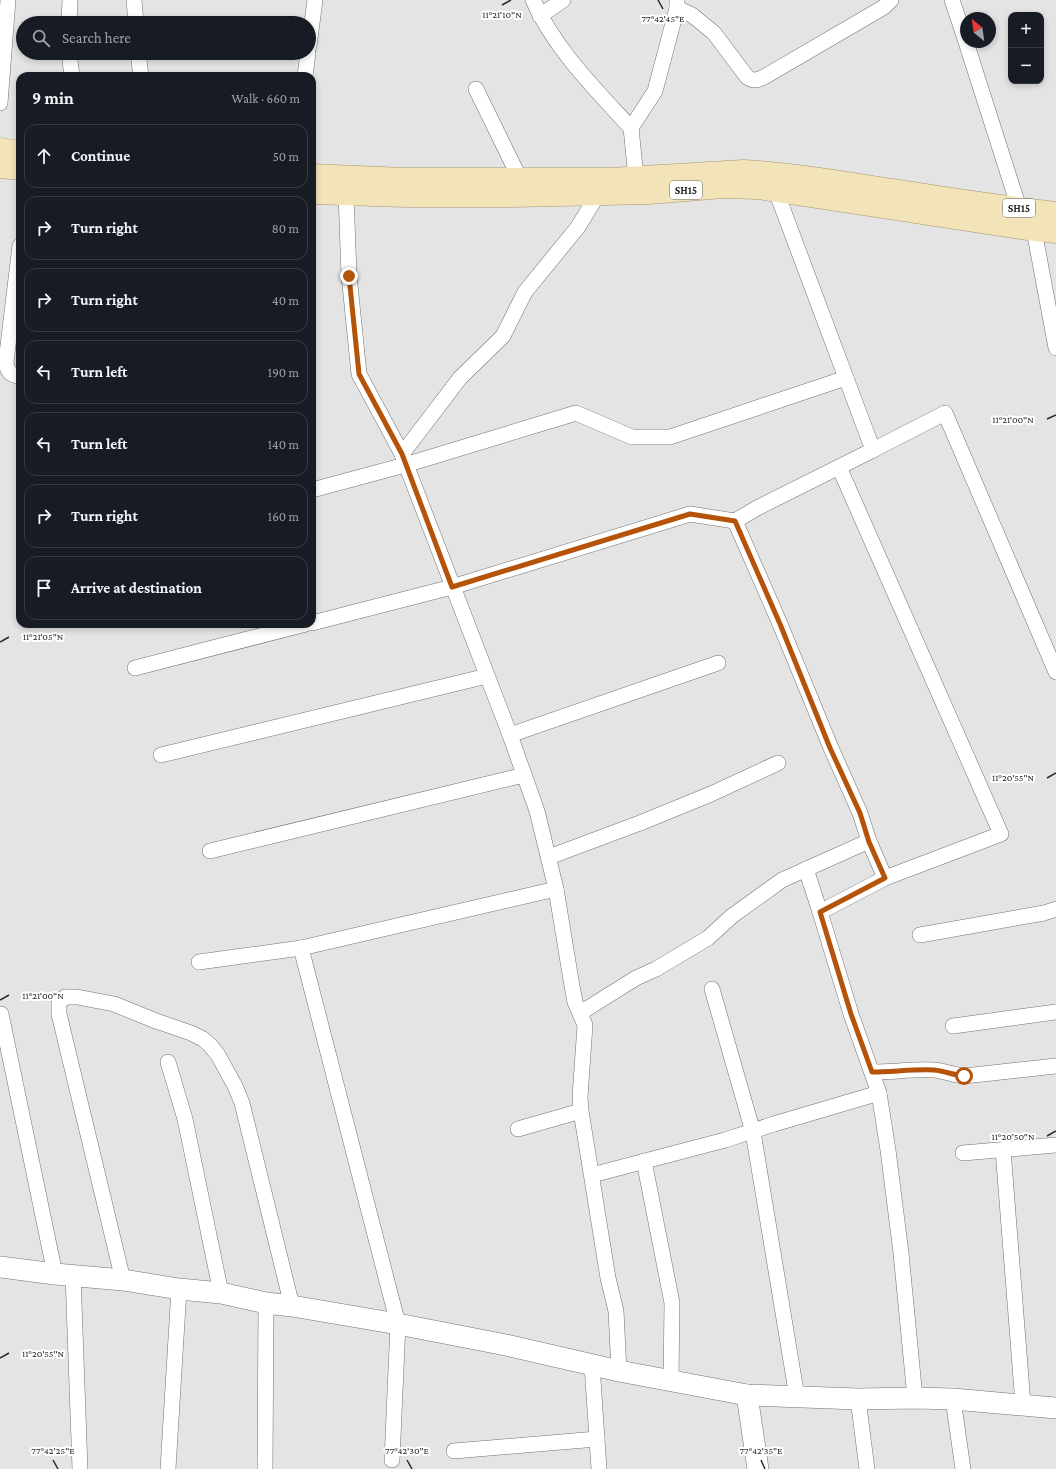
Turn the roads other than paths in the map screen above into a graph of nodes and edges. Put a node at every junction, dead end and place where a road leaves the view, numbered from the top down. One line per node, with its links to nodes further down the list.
1 (8, 0): 23 (street)
2 (70, 0): 10 (street)
3 (134, 0): 11 (street)
4 (315, 0): 12 (street)
5 (533, 0): 13 (street)
6 (563, 0): 13 (street)
7 (952, 0): 14 (street)
8 (884, 2): 9 (street)
9 (677, 4): 24 (street)
10 (69, 16)
11 (135, 16)
12 (313, 16)
13 (540, 16): 24 (street)
14 (960, 24)
15 (968, 48): 36 (street)
16 (70, 60): 19 (street)
17 (139, 60): 20 (street)
18 (307, 60): 21 (street)
19 (71, 72)
20 (140, 72)
21 (306, 72)
22 (476, 89): 31 (street)
23 (0, 103)
24 (630, 128): 30 (street)
25 (0, 149): 26 (main road)
26 (16, 151)
27 (0, 167): 28 (main road)
28 (16, 169)
29 (316, 175): 31 (main road, SH15)
30 (636, 177): 31 (main road, SH15); 36 (main road, SH15)
31 (520, 179)
32 (776, 191): 35 (main road, SH15); 38 (main road, SH15); 43 (street)
33 (316, 194): 34 (main road, SH15)
34 (346, 194): 35 (main road, SH15); 45 (street)
35 (598, 194): 45 (street)
36 (1019, 208): 37 (main road, SH15)
37 (1056, 212)
38 (1034, 230): 39 (main road, SH15); 41 (street)
39 (1056, 232)
40 (16, 301): 42 (street)
41 (1056, 348)
42 (16, 376)
43 (846, 378): 44 (street); 45 (street)
44 (873, 450): 46 (street); 54 (street)
45 (404, 460): 47 (street); 49 (street)
46 (839, 467): 48 (street); 64 (street)
47 (316, 489)
48 (735, 521): 49 (street); 60 (street)
49 (452, 587): 50 (street); 55 (street)
50 (316, 622)
51 (290, 628): 53 (street)
52 (718, 663): 56 (street)
53 (135, 668)
54 (1056, 672)
55 (487, 676): 56 (street); 57 (street)
56 (510, 735): 59 (street)
57 (161, 755)
58 (778, 763): 62 (street)
59 (524, 775): 61 (street); 62 (street)
60 (869, 842): 63 (street); 64 (street)
61 (210, 851)
62 (550, 857): 65 (street)
63 (806, 869): 67 (street); 73 (street)
64 (885, 878): 67 (street)
65 (556, 890): 69 (street); 73 (street)
66 (1056, 909): 68 (street)
67 (820, 912): 78 (street)
68 (920, 935)
69 (301, 948): 70 (street); 95 (street)
70 (198, 962)
71 (712, 988): 82 (street)
72 (1056, 1012): 75 (street)
73 (580, 1013): 80 (street)
74 (1, 1014): 89 (street)
75 (953, 1026)
76 (168, 1062): 92 (street)
77 (1056, 1066): 78 (street)
78 (872, 1072): 79 (street)
79 (879, 1093): 82 (street); 101 (street)
80 (581, 1111): 81 (street); 87 (street)
81 (518, 1129)
82 (753, 1132): 86 (street); 100 (street)
83 (1056, 1145): 84 (street)
84 (1003, 1150): 85 (street); 104 (street)
85 (963, 1153)
86 (644, 1161): 87 (street); 98 (street)
87 (592, 1175): 97 (street)
88 (0, 1267): 89 (street)
89 (64, 1275): 90 (street); 109 (street)
90 (123, 1280): 91 (street); 94 (street)
91 (180, 1289): 92 (street); 110 (street)
92 (221, 1292): 93 (street)
93 (266, 1303): 94 (street); 111 (street)
94 (292, 1306): 95 (street)
95 (398, 1324): 96 (street); 108 (street)
96 (592, 1365): 97 (street); 106 (street)
97 (619, 1371): 98 (street)
98 (671, 1381): 99 (street)
99 (747, 1395): 100 (street); 113 (street)
100 (797, 1397): 102 (street)
101 (915, 1398): 102 (street); 103 (street)
102 (858, 1399): 114 (street)
103 (953, 1399): 104 (street); 115 (street)
104 (1023, 1404): 105 (street)
105 (1056, 1408)
106 (597, 1439): 107 (street); 112 (street)
107 (454, 1451)
108 (392, 1460)
109 (80, 1469)
110 (168, 1469)
111 (265, 1469)
112 (599, 1469)
113 (758, 1469)
114 (867, 1469)
115 (963, 1469)

